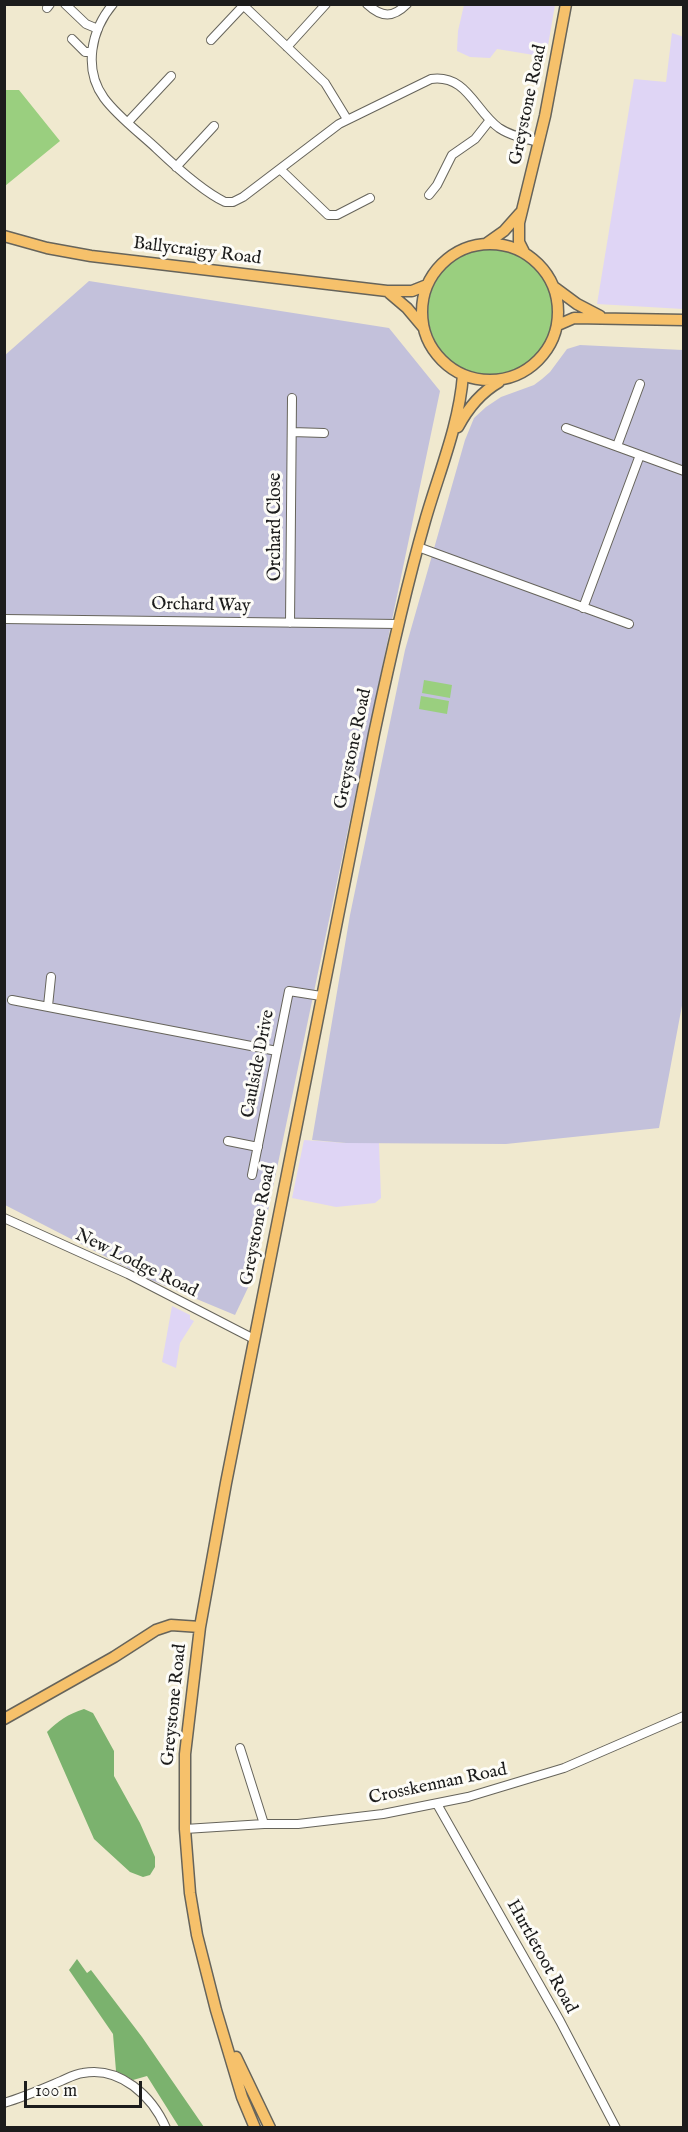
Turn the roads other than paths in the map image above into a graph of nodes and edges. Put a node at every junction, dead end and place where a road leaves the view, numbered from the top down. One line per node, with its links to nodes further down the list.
1 (65, 4): 8 (street)
2 (113, 4): 8 (street)
3 (326, 4): 11 (street)
4 (367, 4): 5 (street)
5 (408, 4)
6 (566, 4): 18 (main road, Greystone Road)
7 (243, 5): 10 (street); 11 (street)
8 (98, 29): 12 (street)
9 (72, 39): 12 (street)
10 (211, 39)
11 (287, 47): 14 (street)
12 (92, 52): 16 (street)
13 (171, 76): 16 (street)
14 (347, 119): 15 (street); 20 (street)
15 (490, 120): 18 (street); 21 (street)
16 (128, 122): 19 (street)
17 (214, 126): 19 (street)
18 (539, 142): 23 (main road, Greystone Road)
19 (176, 167): 20 (street)
20 (280, 169): 22 (street)
21 (429, 195)
22 (370, 198)
23 (522, 211): 25 (main road, Greystone Road); 26 (main road, Greystone Road)
24 (4, 236): 29 (main road, Ballycraigy Road)
25 (487, 243): 26 (main road); 27 (main road)
26 (524, 252): 28 (main road)
27 (427, 285): 29 (main road, Ballycraigy Road); 33 (main road)
28 (554, 287): 30 (main road); 32 (main road)
29 (387, 291): 33 (main road)
30 (603, 318): 31 (main road); 32 (main road)
31 (684, 320)
32 (558, 326): 35 (main road)
33 (423, 328): 34 (main road)
34 (463, 375): 35 (main road); 41 (main road, Greystone Road)
35 (502, 380): 41 (main road, Greystone Road)
36 (640, 384): 42 (street)
37 (292, 398): 39 (street, Orchard Close)
38 (566, 428): 42 (street)
39 (292, 432): 40 (street); 48 (street, Orchard Close)
40 (324, 433)
41 (453, 435): 45 (main road, Greystone Road)
42 (616, 446): 43 (street)
43 (640, 455): 44 (street); 46 (street)
44 (684, 471)
45 (418, 547): 46 (street); 49 (main road, Greystone Road)
46 (583, 609): 50 (street)
47 (4, 619): 48 (street, Orchard Way)
48 (290, 622): 49 (street, Orchard Way)
49 (398, 624): 52 (main road, Greystone Road)
50 (629, 624)
51 (51, 977): 54 (street)
52 (321, 996): 55 (street, Caulside Drive); 60 (main road, Greystone Road)
53 (12, 1000): 54 (street)
54 (48, 1006): 55 (street)
55 (277, 1051): 57 (street, Caulside Drive)
56 (228, 1141): 57 (street)
57 (258, 1147): 58 (street, Caulside Drive)
58 (252, 1176)
59 (4, 1218): 60 (street, New Lodge Road)
60 (254, 1339): 61 (main road, Greystone Road)
61 (200, 1627): 63 (main road); 67 (main road, Greystone Road)
62 (684, 1716): 65 (street, Crosskennan Road)
63 (4, 1719)
64 (240, 1748): 66 (street)
65 (437, 1804): 66 (street, Crosskennan Road); 73 (street, Hurtletoot Road)
66 (264, 1824): 67 (street, Crosskennan Road)
67 (185, 1829): 68 (main road, Greystone Road)
68 (223, 2030): 71 (main road, Greystone Road); 72 (main road, Greystone Road)
69 (4, 2103): 70 (street)
70 (166, 2127)
71 (255, 2127)
72 (270, 2127)
73 (616, 2127)

